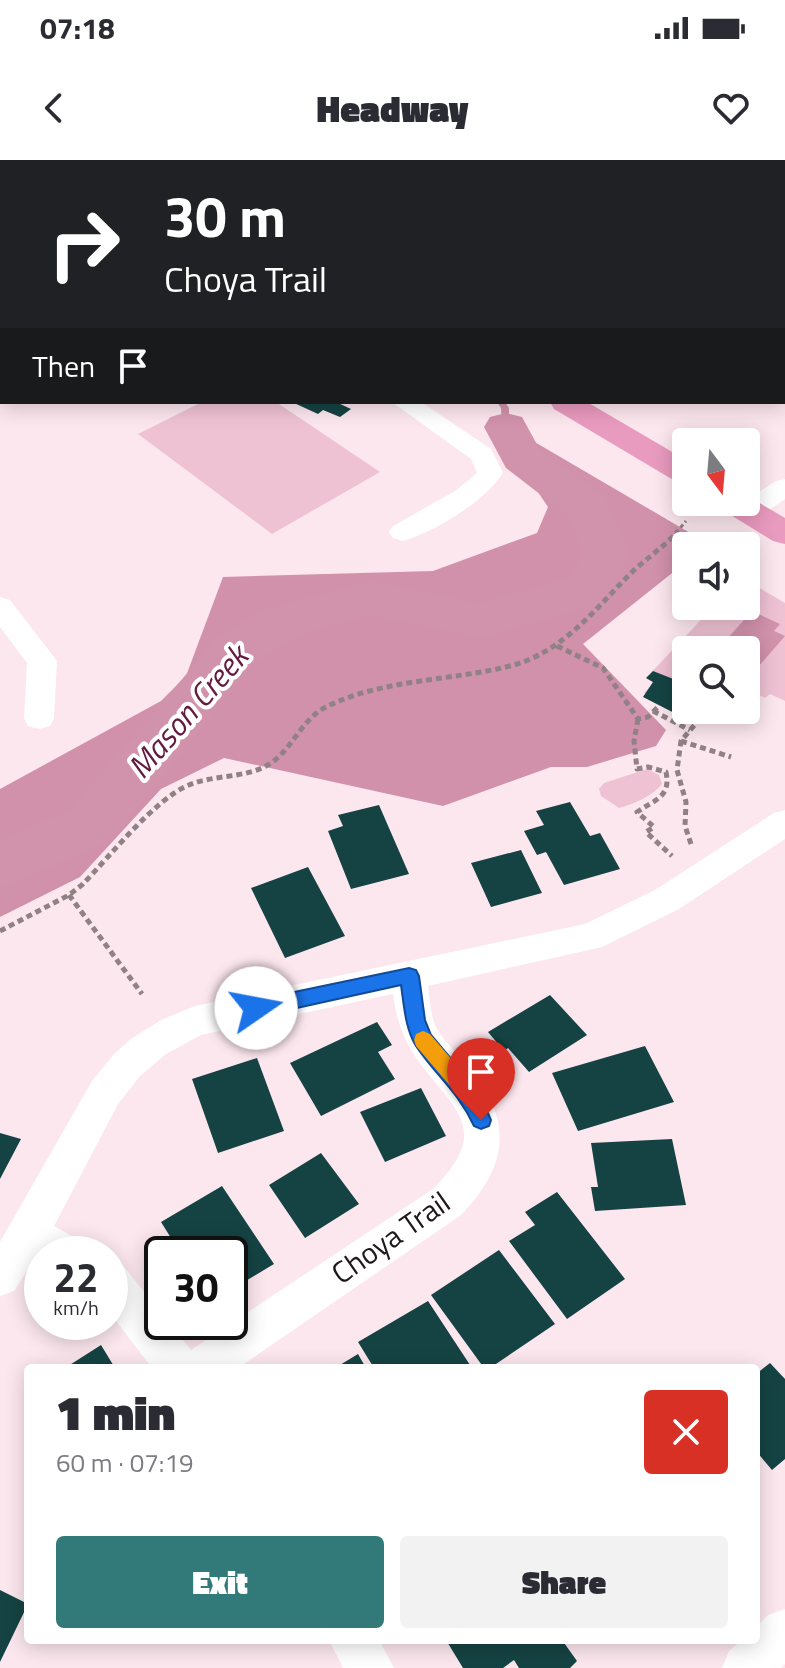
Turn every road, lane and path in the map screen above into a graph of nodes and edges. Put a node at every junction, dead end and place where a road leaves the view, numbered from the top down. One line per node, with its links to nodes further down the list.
1 (407, 404): 8 (street)
2 (568, 404): 3 (main road)
3 (672, 466)
4 (785, 487): 5 (street)
5 (760, 498)
6 (757, 516): 9 (main road)
7 (686, 521): 11 (path)
8 (403, 532)
9 (785, 533)
10 (0, 607): 14 (street)
11 (557, 646): 15 (path); 25 (path)
12 (660, 705): 13 (path)
13 (653, 711): 15 (path); 17 (path)
14 (39, 718)
15 (638, 719): 21 (path)
16 (695, 724): 17 (path)
17 (690, 730): 18 (path)
18 (681, 741): 19 (path); 20 (path)
19 (731, 757)
20 (677, 770): 21 (path); 23 (path)
21 (666, 772): 24 (path)
22 (785, 822): 27 (street)
23 (691, 844)
24 (672, 856)
25 (69, 895): 26 (path); 28 (path)
26 (0, 931)
27 (409, 976): 29 (street); 34 (street, Choya Trail)
28 (142, 994)
29 (30, 1234): 30 (street); 31 (street)
30 (34, 1236)
31 (0, 1277)
32 (128, 1304): 33 (street)
33 (175, 1364)
34 (207, 1364)
35 (785, 1632): 38 (street)
36 (355, 1644): 37 (street)
37 (370, 1668)
38 (746, 1668)

